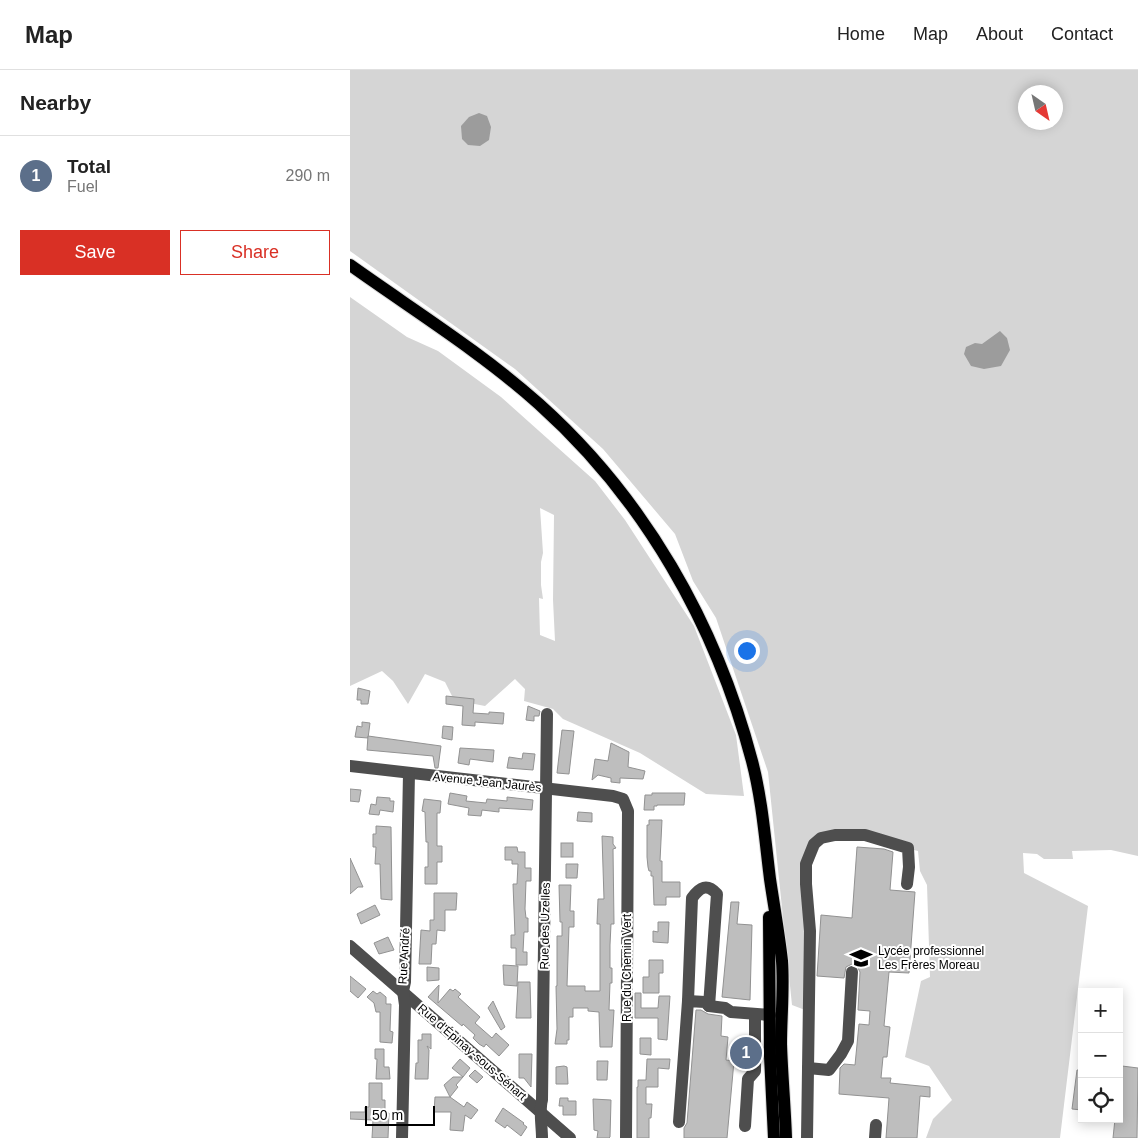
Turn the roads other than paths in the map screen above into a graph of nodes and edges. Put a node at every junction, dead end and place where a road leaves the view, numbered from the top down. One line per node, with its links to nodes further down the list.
1 (350, 265): 7 (main road)
2 (547, 714): 5 (street, Rue des Uzelles)
3 (350, 766): 4 (street, Avenue Jean Jaurès)
4 (409, 773): 5 (street, Avenue Jean Jaurès); 11 (street, Rue André)
5 (547, 789): 6 (street, Avenue Jean Jaurès); 17 (street, Rue des Uzelles)
6 (623, 799): 23 (street, Rue du Chemin Vert)
7 (770, 877): 15 (main road); 25 (main road)
8 (907, 884): 16 (street)
9 (350, 946): 11 (street, Rue d'Épinay-sous-Sénart)
10 (852, 972): 16 (street)
11 (403, 991): 17 (street, Rue d'Épinay-sous-Sénart); 20 (street, Rue André)
12 (688, 1001): 13 (street); 13 (street); 18 (street)
13 (709, 1006): 14 (street)
14 (755, 1014): 15 (street); 19 (street)
15 (770, 1015): 24 (main road)
16 (808, 1068): 26 (street)
17 (541, 1112): 21 (street, Rue des Uzelles); 22 (street, Rue d'Épinay-sous-Sénart)
18 (679, 1122)
19 (745, 1126)
20 (402, 1138)
21 (542, 1138)
22 (570, 1138)
23 (626, 1138)
24 (774, 1138)
25 (786, 1138)
26 (807, 1138)

